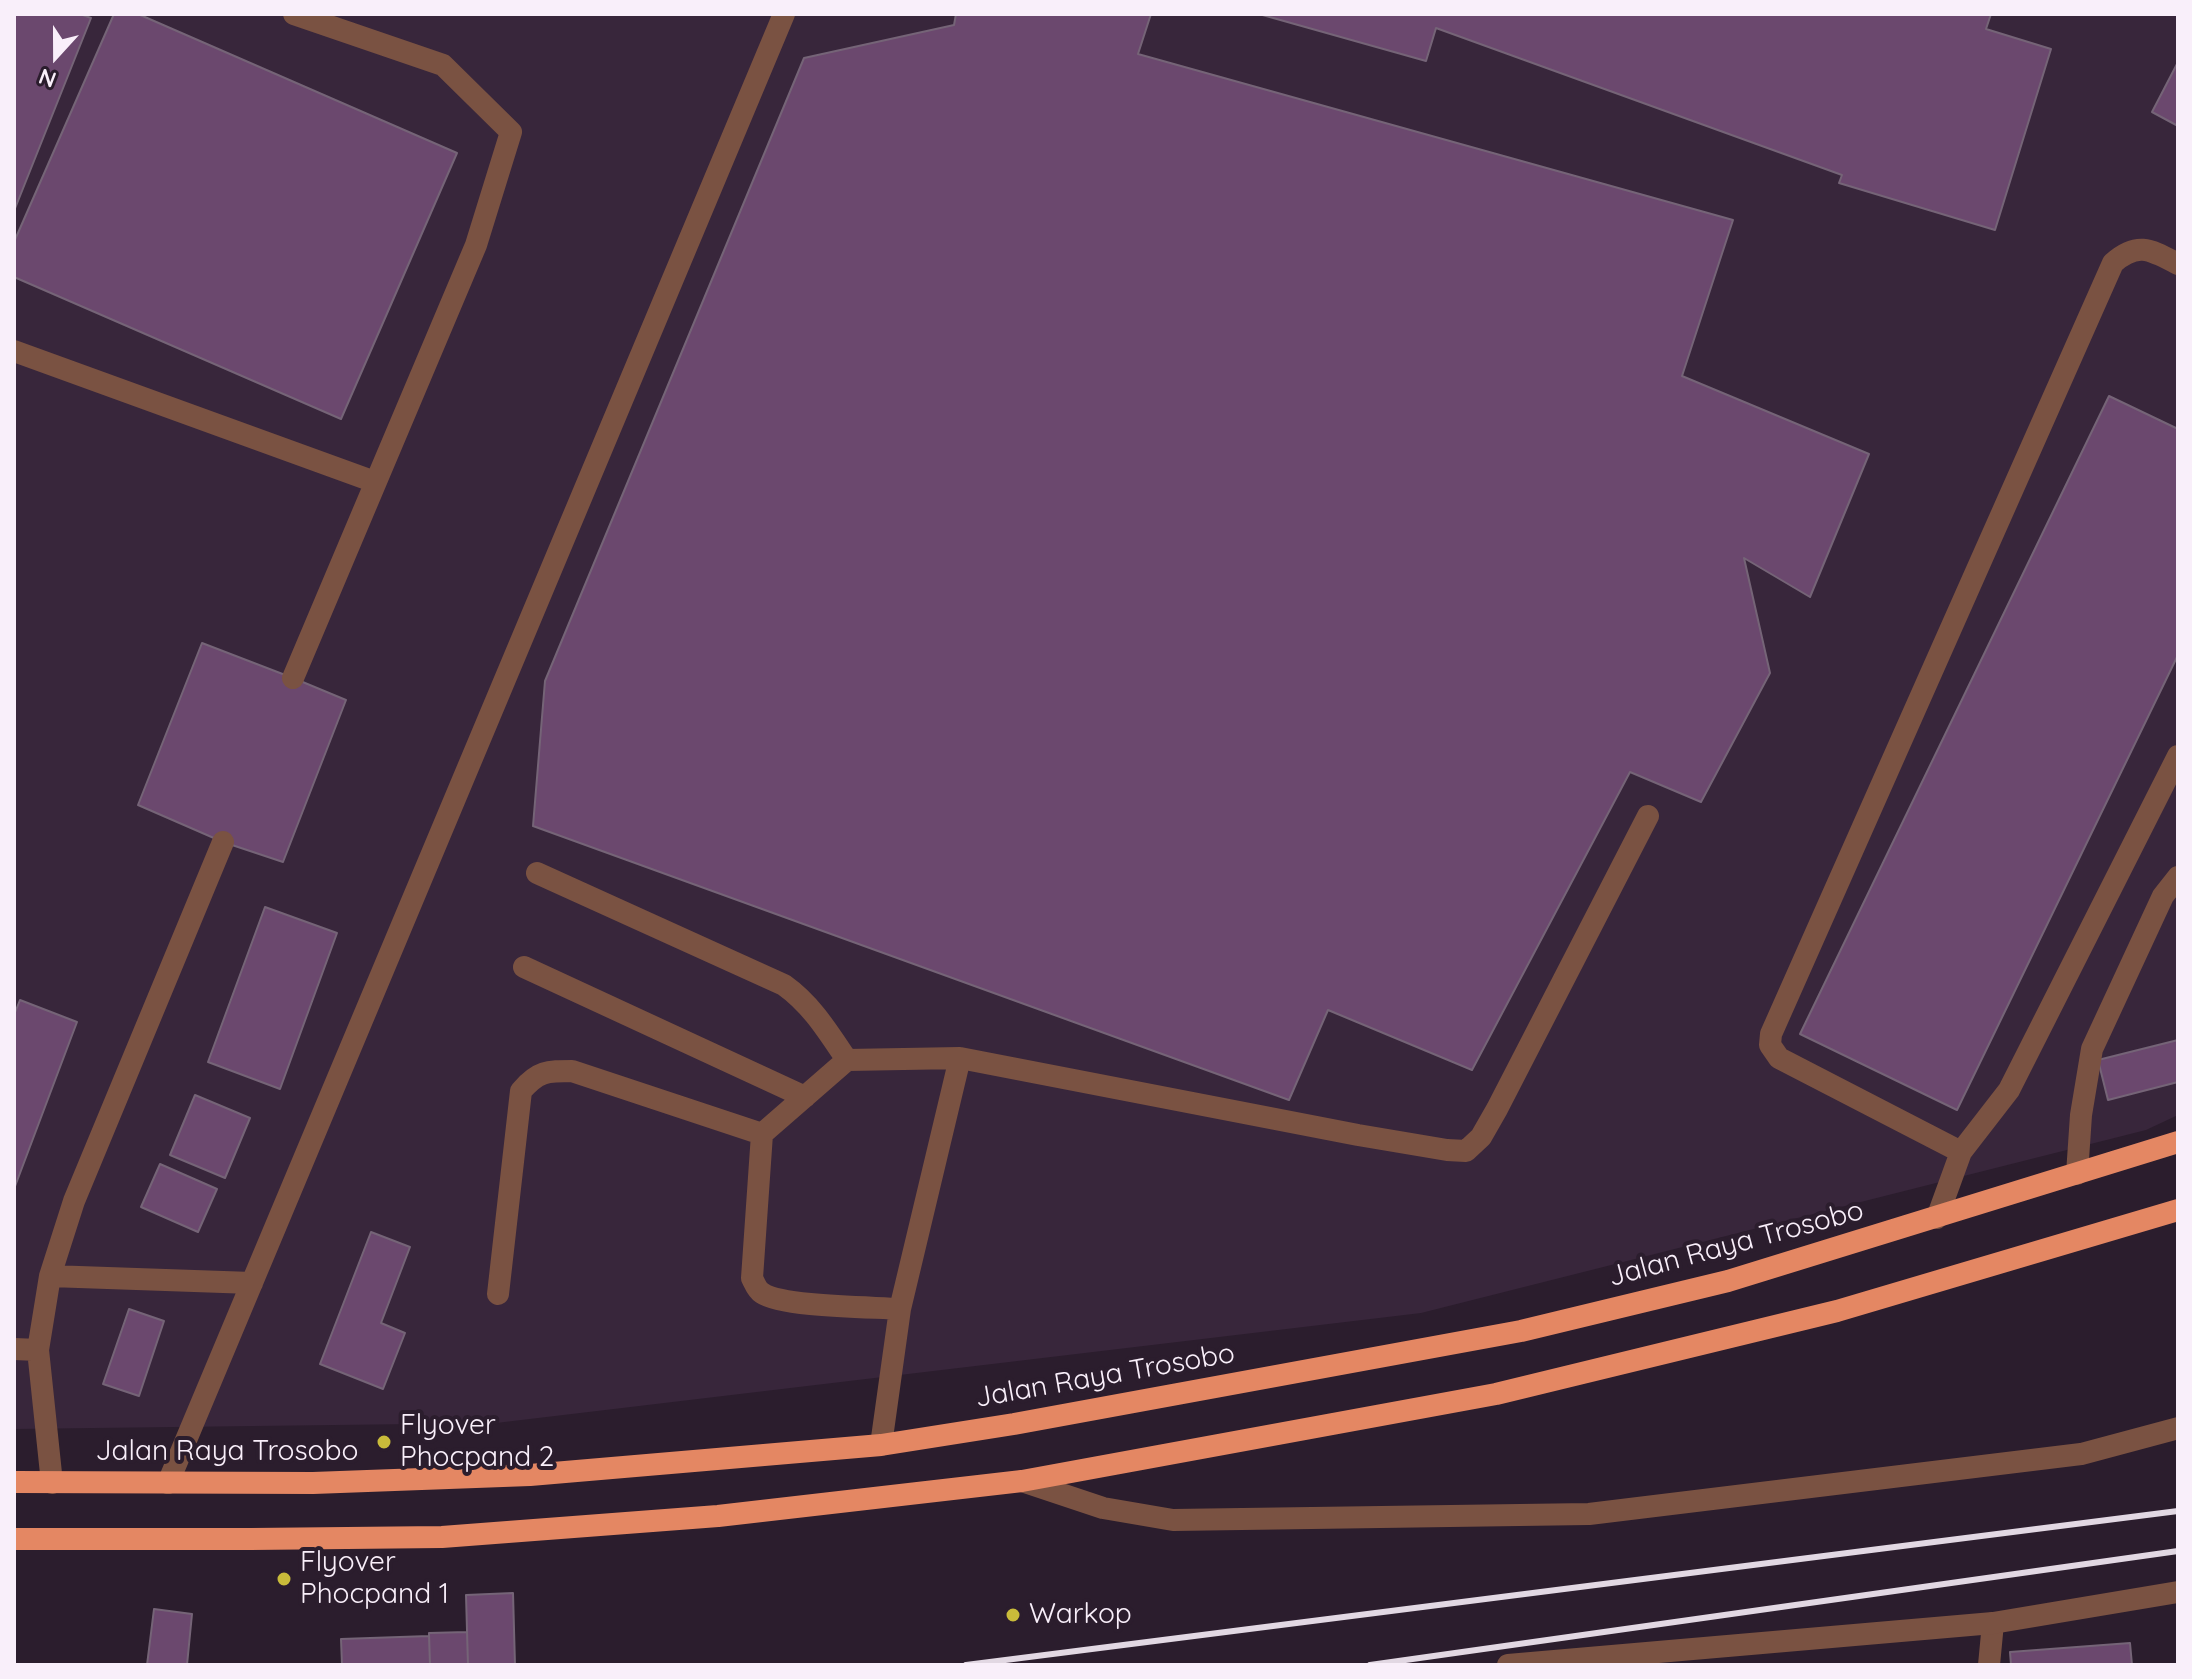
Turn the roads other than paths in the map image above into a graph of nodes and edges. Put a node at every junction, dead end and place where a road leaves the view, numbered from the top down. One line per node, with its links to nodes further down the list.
1 (294, 14): 5 (street)
2 (784, 14): 23 (street)
3 (2178, 264): 18 (street)
4 (14, 351): 5 (street)
5 (375, 482): 6 (street)
6 (293, 678)
7 (2178, 756): 18 (street)
8 (1648, 816): 13 (street)
9 (223, 842): 22 (street)
10 (537, 873): 14 (street)
11 (2178, 877): 19 (street)
12 (524, 967): 15 (street)
13 (960, 1058): 14 (street); 25 (street)
14 (847, 1060): 15 (street)
15 (805, 1097): 16 (street)
16 (762, 1134): 24 (street); 25 (street)
17 (2178, 1142): 19 (highway, Jalan Raya Trosobo)
18 (1961, 1152): 21 (street)
19 (2077, 1174): 21 (highway, Jalan Raya Trosobo)
20 (2178, 1210): 30 (highway)
21 (1937, 1218): 29 (highway, Jalan Raya Trosobo)
22 (50, 1276): 23 (street); 27 (street)
23 (252, 1283): 33 (street)
24 (498, 1294)
25 (900, 1309): 29 (street)
26 (14, 1349): 27 (street)
27 (38, 1350): 32 (street)
28 (2178, 1428): 30 (street)
29 (881, 1445): 33 (highway, Jalan Raya Trosobo)
30 (1022, 1481): 34 (highway)
31 (14, 1482): 32 (highway, Jalan Raya Trosobo)
32 (52, 1483): 33 (highway, Jalan Raya Trosobo)
33 (168, 1483)
34 (14, 1539)
35 (2178, 1592): 36 (street)
36 (1993, 1623): 37 (street); 38 (street)
37 (1508, 1665)
38 (1989, 1665)

